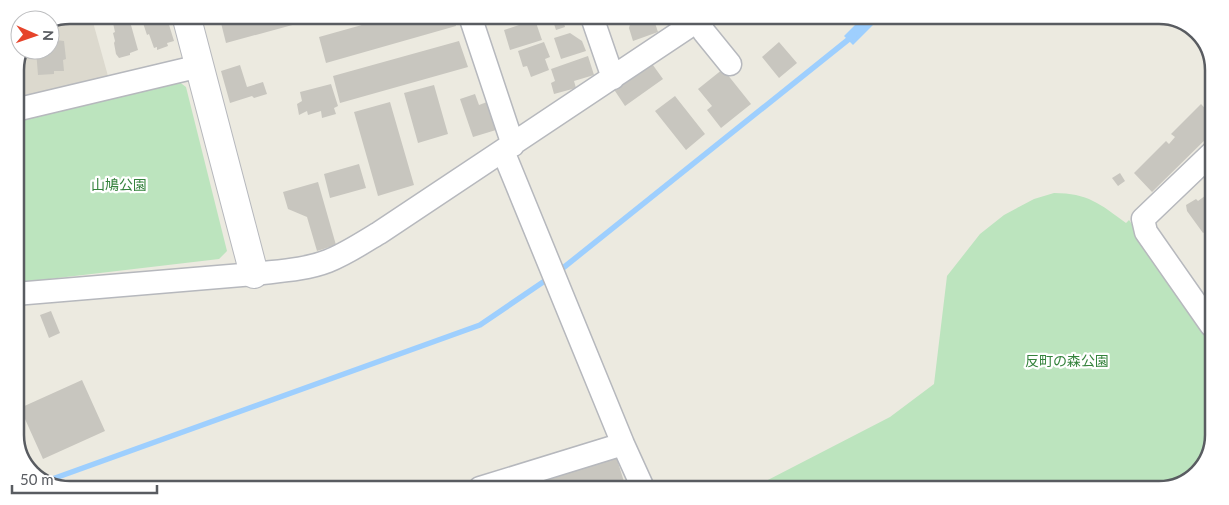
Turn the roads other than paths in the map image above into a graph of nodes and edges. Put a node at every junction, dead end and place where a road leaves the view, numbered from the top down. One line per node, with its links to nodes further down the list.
1 (188, 24): 7 (street)
2 (472, 24): 10 (street)
3 (594, 24): 8 (street)
4 (694, 24): 8 (street)
5 (702, 24): 6 (street)
6 (730, 64)
7 (200, 66): 9 (street); 12 (street)
8 (613, 78): 10 (street)
9 (24, 108)
10 (508, 148): 12 (street); 15 (street)
11 (1205, 160): 14 (street)
12 (254, 274): 13 (street)
13 (24, 293)
14 (1205, 316)
15 (623, 444): 16 (street); 17 (street)
16 (503, 481)
17 (640, 481)

